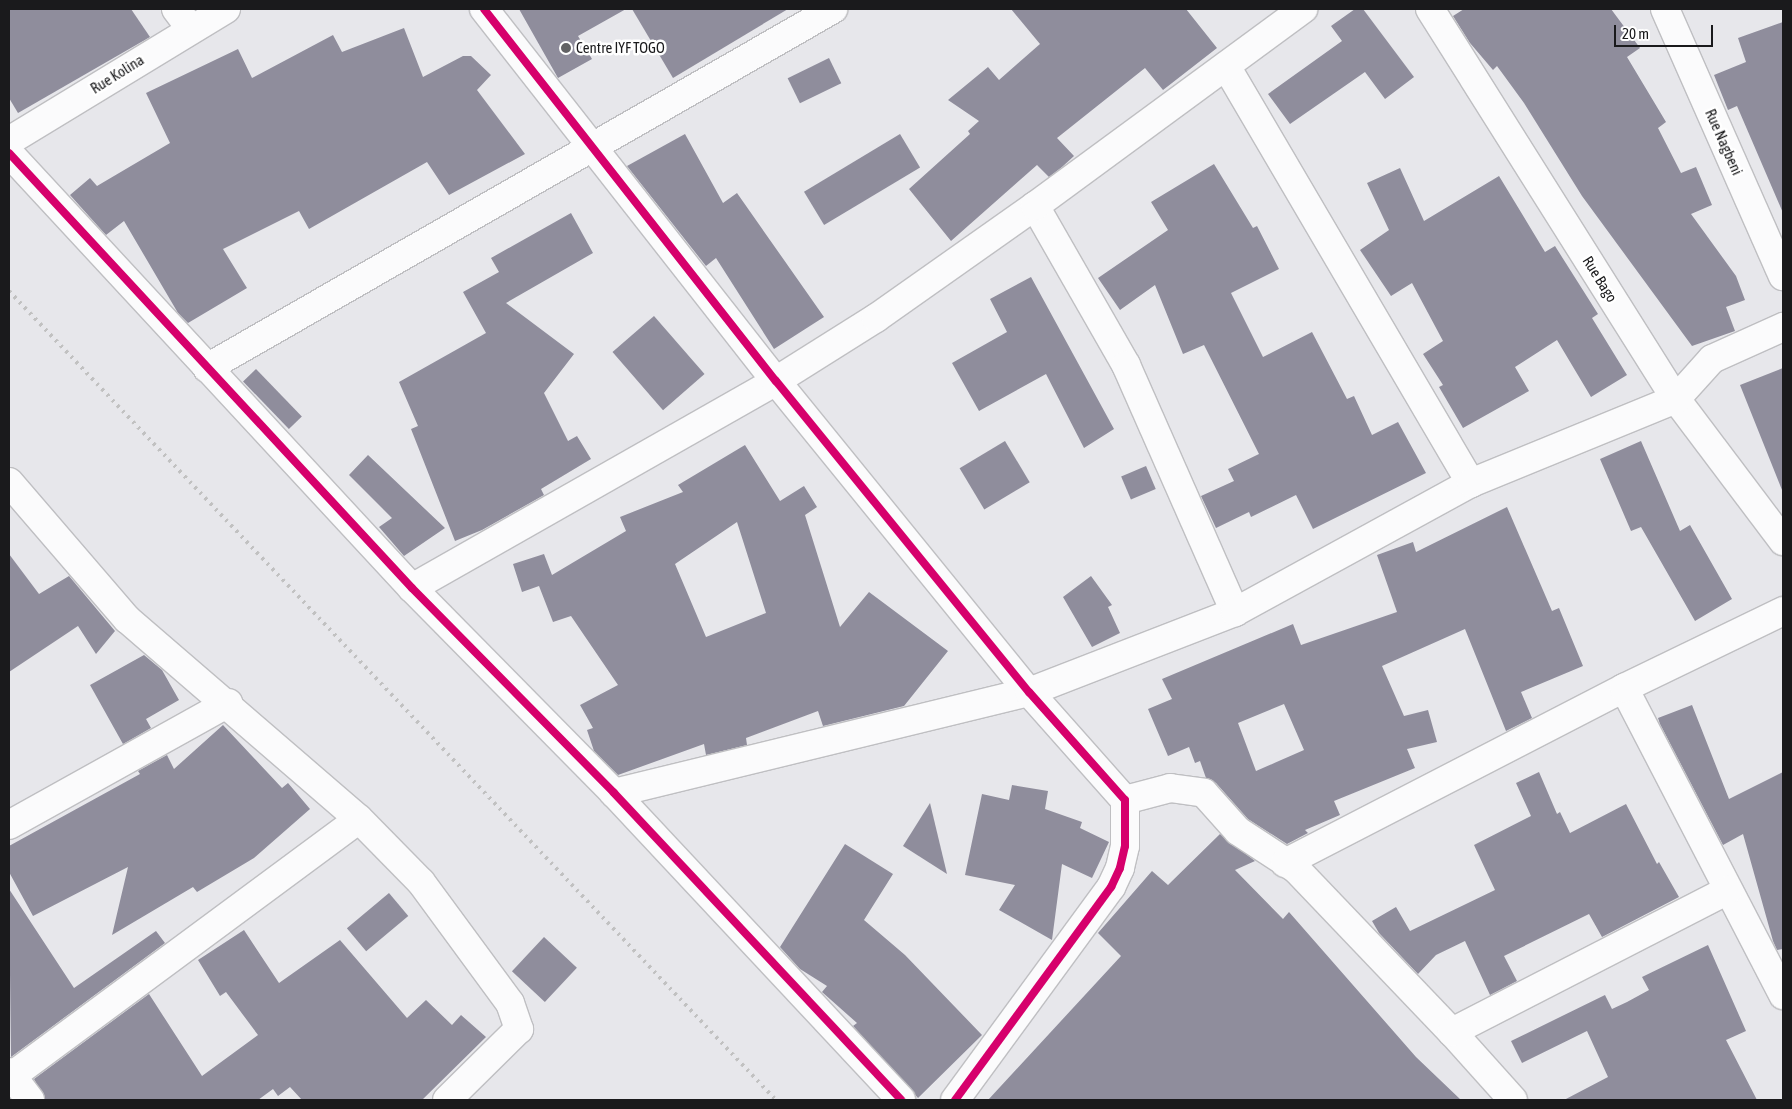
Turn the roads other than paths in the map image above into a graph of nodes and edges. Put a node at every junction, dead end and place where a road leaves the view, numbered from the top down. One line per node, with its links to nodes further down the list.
1 (226, 9): 7 (street, Rue Kolina)
2 (484, 9): 10 (street)
3 (833, 9): 10 (street)
4 (1304, 9): 8 (street)
5 (1430, 9): 17 (street, Rue Bago)
6 (1666, 9): 13 (street, Rue Nagbeni)
7 (183, 19): 9 (street, Rue Kolina)
8 (1226, 66): 12 (street); 18 (street)
9 (9, 141)
10 (591, 148): 15 (street); 16 (street)
11 (9, 153): 15 (street)
12 (1035, 206): 16 (street); 23 (street)
13 (1783, 276)
14 (1783, 327): 17 (street)
15 (206, 368): 21 (street)
16 (776, 381): 21 (street); 25 (street)
17 (1676, 399): 18 (street); 20 (street, Rue Bago)
18 (1471, 483): 23 (street)
19 (11, 489): 26 (street)
20 (1783, 541)
21 (412, 588): 27 (street)
22 (1783, 611): 24 (street)
23 (1235, 612): 25 (street)
24 (1624, 688): 31 (street); 32 (street)
25 (1029, 692): 27 (street); 28 (street)
26 (228, 703): 29 (street); 30 (street)
27 (614, 793): 38 (street)
28 (1125, 800): 31 (street); 39 (street)
29 (359, 818): 35 (street); 36 (street)
30 (9, 826)
31 (1285, 863): 34 (street)
32 (1728, 890): 33 (street); 34 (street)
33 (1783, 995)
34 (1452, 1032): 40 (street)
35 (10, 1075): 37 (street)
36 (461, 1095)
37 (30, 1100)
38 (901, 1100)
39 (955, 1100)
40 (1513, 1100)

